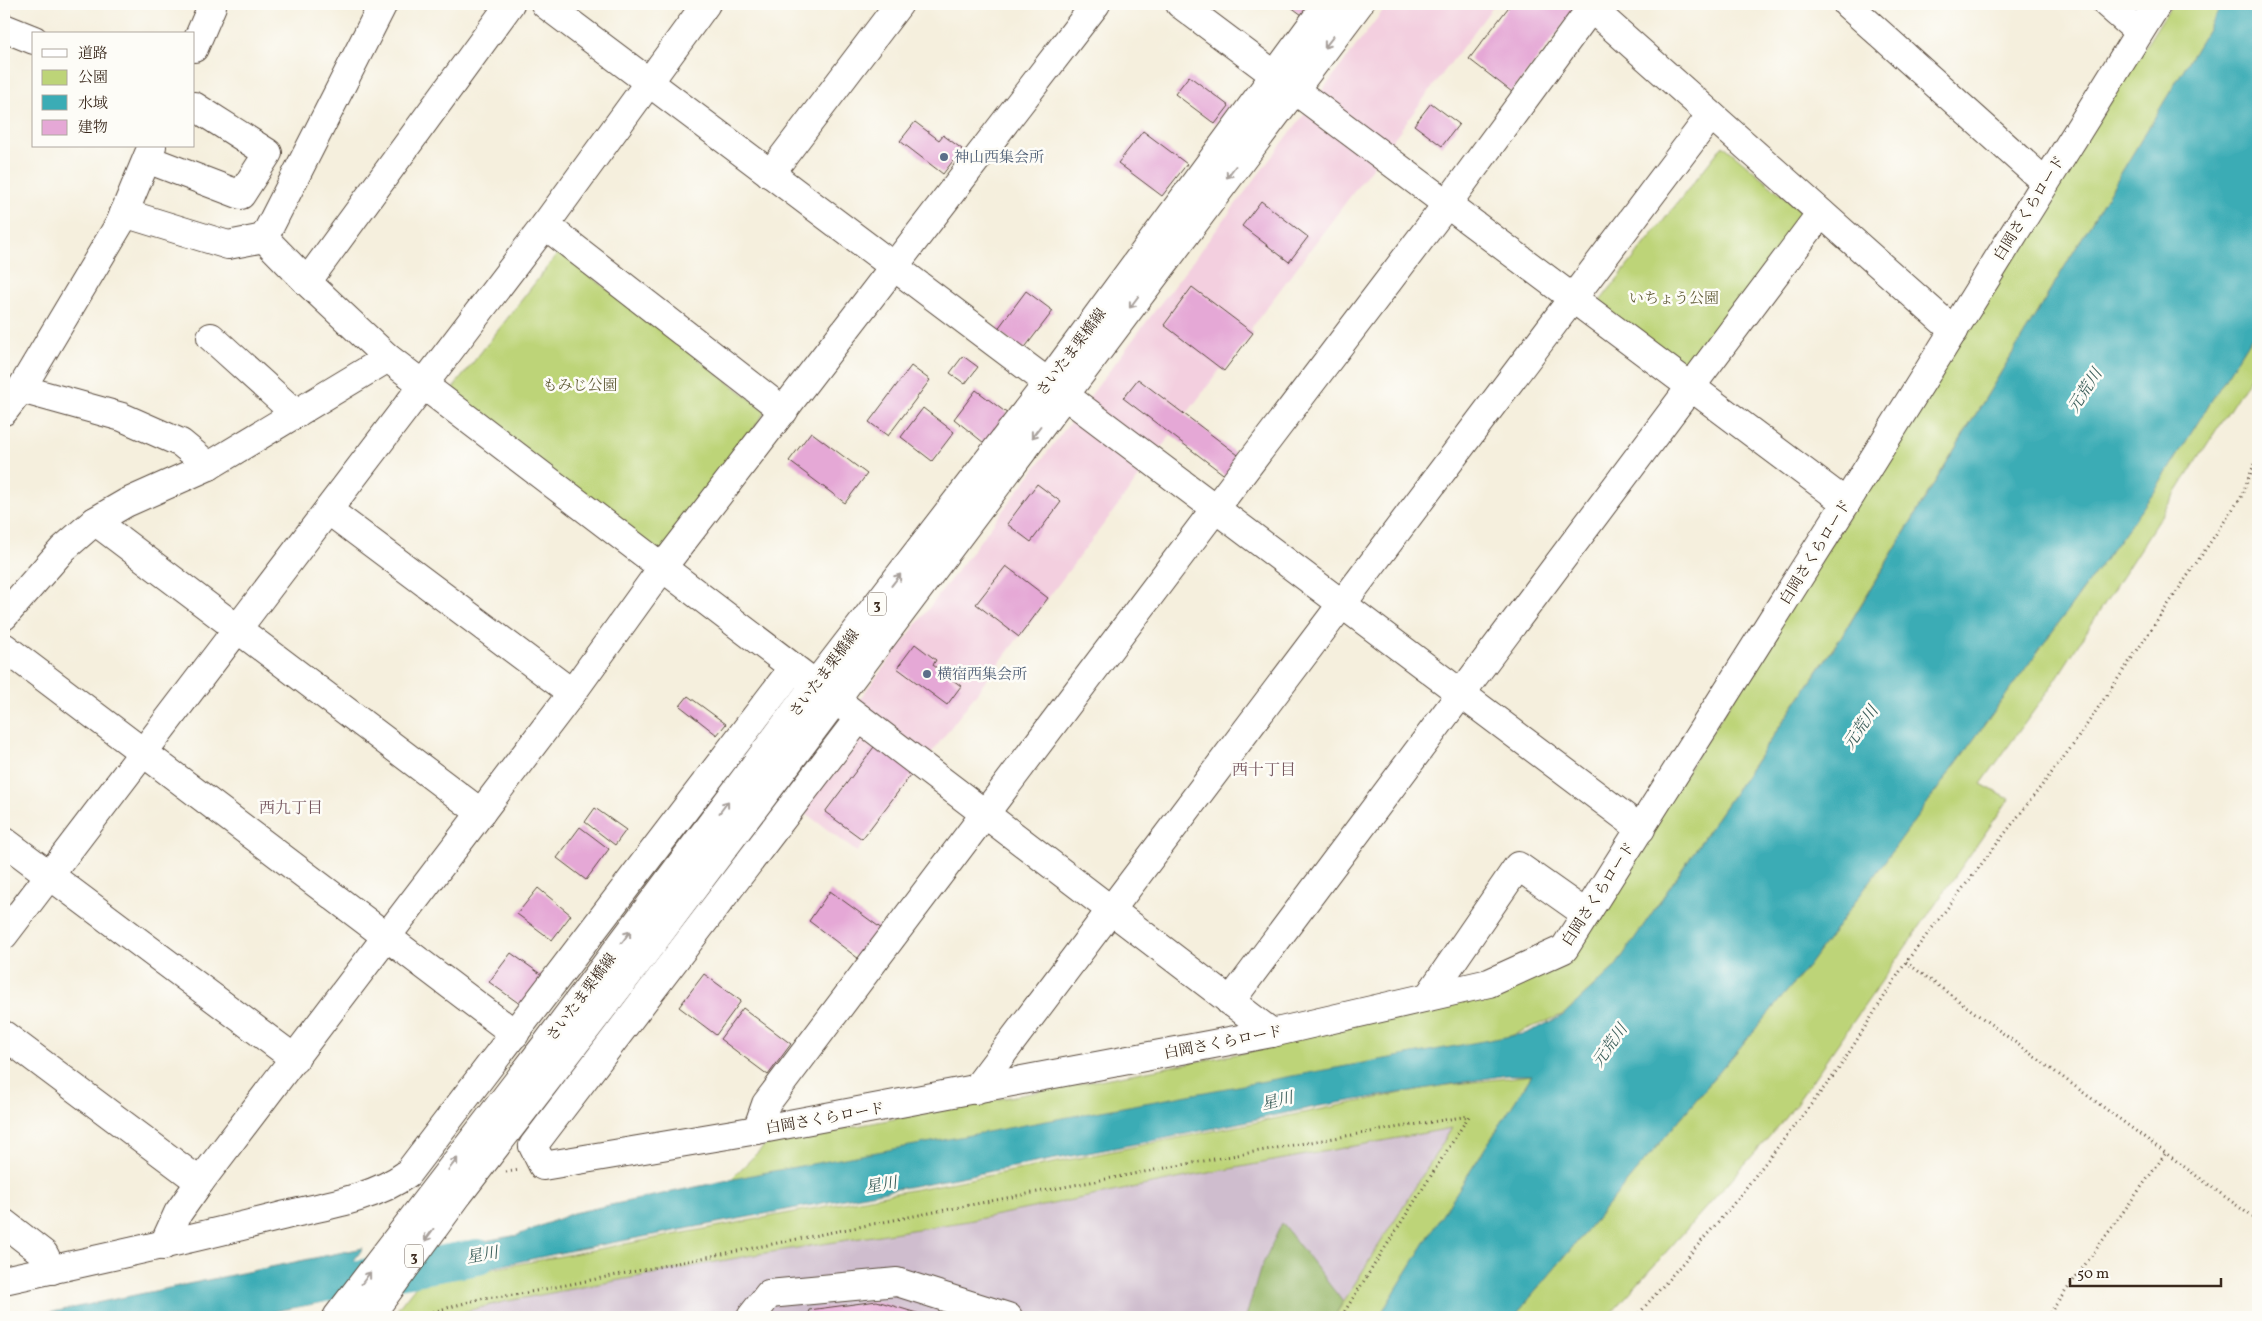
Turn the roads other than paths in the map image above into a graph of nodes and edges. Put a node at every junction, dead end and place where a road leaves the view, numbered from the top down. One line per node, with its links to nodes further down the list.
1 (212, 4): 18 (street)
2 (383, 4): 30 (street)
3 (510, 4): 32 (street)
4 (545, 4): 19 (street)
5 (706, 4): 19 (street)
6 (899, 4): 24 (street)
7 (1096, 4): 31 (street)
8 (1180, 4): 20 (street)
9 (1327, 4): 20 (street, さいたま栗橋線 / 3)
10 (1359, 4): 20 (street, さいたま栗橋線 / 3, one-way to 20)
11 (1847, 4): 25 (street)
12 (2107, 4): 16 (street)
13 (2157, 4): 16 (street, 白岡さくらロード)
14 (1592, 6): 22 (street); 26 (street)
15 (4, 28): 17 (street)
16 (2139, 32): 25 (street, 白岡さくらロード)
17 (32, 39)
18 (195, 46)
19 (648, 82): 24 (street); 29 (street)
20 (1284, 82): 26 (street); 40 (street, さいたま栗橋線 / 3)
21 (195, 107): 23 (street)
22 (1711, 115): 28 (street); 33 (street)
23 (149, 152): 27 (street)
24 (770, 174): 31 (street)
25 (2045, 182): 34 (street, 白岡さくらロード)
26 (1448, 204): 33 (street); 46 (street)
27 (124, 212): 30 (street); 39 (street)
28 (1821, 213): 34 (street); 38 (street)
29 (544, 225): 37 (street); 42 (street)
30 (264, 238): 32 (street)
31 (894, 268): 40 (street); 42 (street)
32 (307, 282): 36 (street)
33 (1572, 298): 38 (street); 50 (street)
34 (1954, 331): 45 (street, 白岡さくらロード)
35 (210, 337): 43 (street)
36 (388, 358): 37 (street); 43 (street)
37 (422, 384): 47 (street); 49 (street)
38 (1691, 387): 45 (street); 57 (street)
39 (21, 389): 41 (street); 44 (street)
40 (1055, 391): 46 (street); 55 (street, さいたま栗橋線 / 3)
41 (4, 411)
42 (784, 411): 49 (street)
43 (296, 414): 44 (street)
44 (209, 466): 48 (street)
45 (1846, 503): 62 (street, 白岡さくらロード)
46 (1215, 509): 50 (street); 61 (street)
47 (328, 510): 52 (street); 56 (street)
48 (95, 521): 51 (street); 52 (street)
49 (662, 568): 54 (street); 56 (street)
50 (1341, 605): 57 (street); 65 (street)
51 (4, 616)
52 (236, 628): 59 (street); 60 (street)
53 (4, 647): 59 (street)
54 (793, 668): 55 (street); 72 (street)
55 (825, 692): 58 (street); 82 (street, さいたま栗橋線 / 3, one-way to 55); 83 (street, さいたま栗橋線 / 3, one-way to 83)
56 (572, 693): 60 (street)
57 (1460, 694): 62 (street); 70 (street)
58 (859, 718): 61 (street); 76 (street, 白岡さくらロード)
59 (143, 751): 64 (street); 68 (street)
60 (481, 814): 68 (street)
61 (986, 815): 65 (street); 76 (street)
62 (1640, 829): 66 (street, 白岡さくらロード)
63 (4, 842): 64 (street)
64 (50, 875): 67 (street); 74 (street)
65 (1111, 910): 70 (street); 75 (street)
66 (1586, 914): 69 (street, 白岡さくらロード); 69 (street)
67 (4, 935)
68 (387, 937): 72 (street); 74 (street)
69 (1428, 997): 71 (street, 白岡さくらロード)
70 (1230, 1002): 71 (street)
71 (1272, 1033): 75 (street, 白岡さくらロード)
72 (515, 1034): 79 (street)
73 (4, 1035): 77 (street)
74 (295, 1059): 77 (street)
75 (974, 1090): 76 (street, 白岡さくらロード)
76 (757, 1130)
77 (200, 1182): 79 (street)
78 (4, 1223): 80 (street)
79 (163, 1246): 80 (street)
80 (52, 1270): 81 (street)
81 (4, 1280)
82 (337, 1317)
83 (369, 1317)
84 (751, 1317): 85 (street)
85 (1008, 1317)

